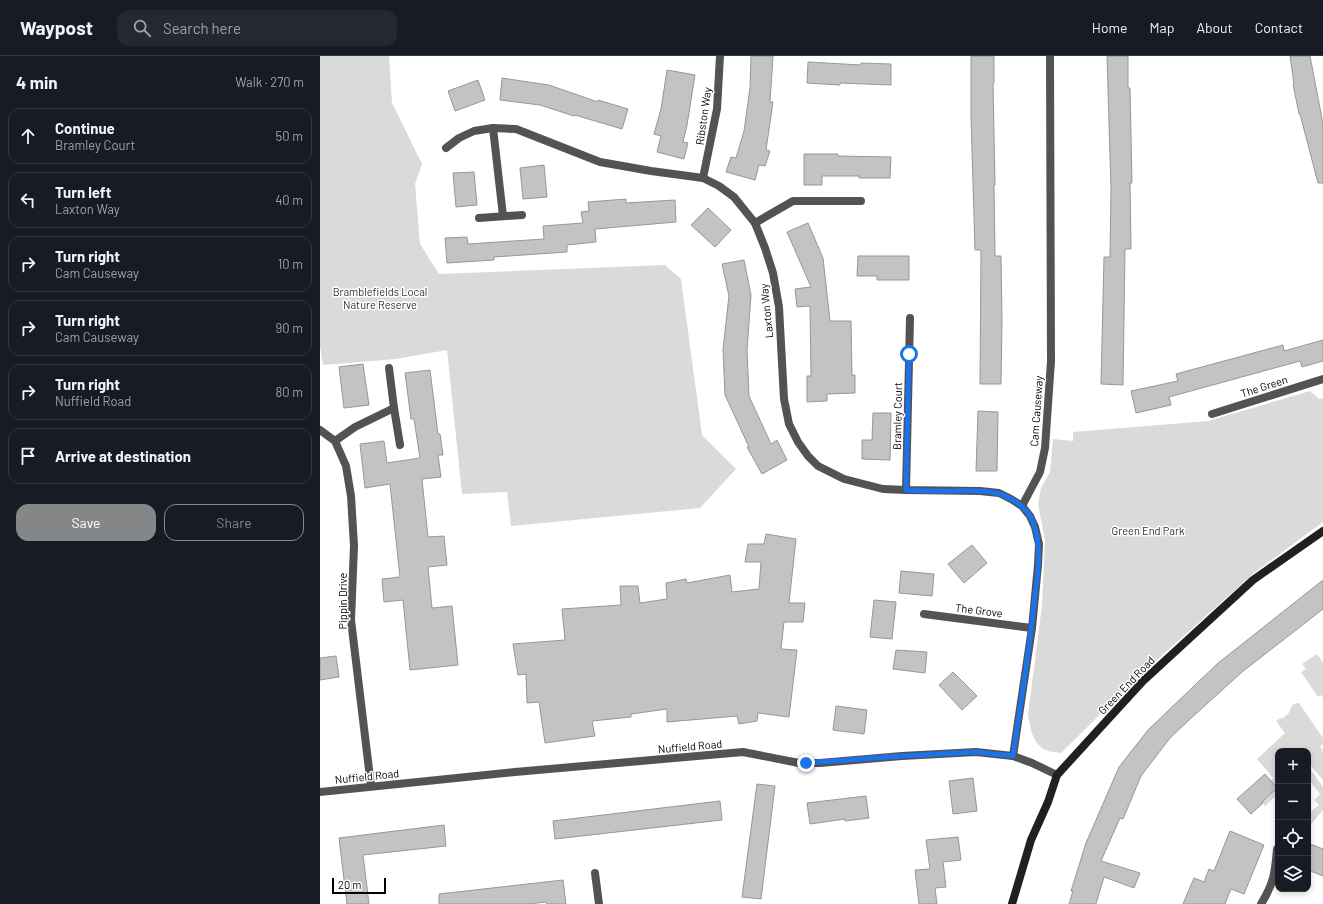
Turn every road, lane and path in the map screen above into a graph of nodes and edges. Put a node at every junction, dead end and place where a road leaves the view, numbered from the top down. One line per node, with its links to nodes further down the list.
1 (720, 56): 5 (street, Ribston Way)
2 (1050, 56): 20 (street, Cam Causeway)
3 (493, 128): 4 (street, Laxton Way); 5 (street, Laxton Way); 8 (street)
4 (446, 148)
5 (703, 178): 10 (street, Laxton Way)
6 (861, 201): 10 (street)
7 (522, 215): 8 (street)
8 (503, 216): 9 (street)
9 (479, 218)
10 (755, 223): 19 (street, Laxton Way)
11 (910, 318): 19 (street, Bramley Court)
12 (389, 368): 14 (street)
13 (1323, 378): 15 (street, The Green)
14 (394, 408): 17 (street); 18 (street)
15 (1212, 414)
16 (320, 430): 17 (street, Pippin Drive)
17 (335, 441): 26 (street, Pippin Drive)
18 (400, 445)
19 (906, 490): 20 (street, Laxton Way)
20 (1022, 506): 23 (street)
21 (1323, 532): 25 (street, Green End Road)
22 (924, 614): 23 (street, The Grove)
23 (1032, 628): 24 (street)
24 (1013, 756): 25 (street, Nuffield Road); 26 (street, Nuffield Road)
25 (1057, 775): 31 (street, Green End Road)
26 (371, 786): 27 (street, Nuffield Road)
27 (320, 792)
28 (595, 873): 30 (street)
29 (1275, 882): 32 (street)
30 (599, 904)
31 (1012, 904)
32 (1261, 904)

